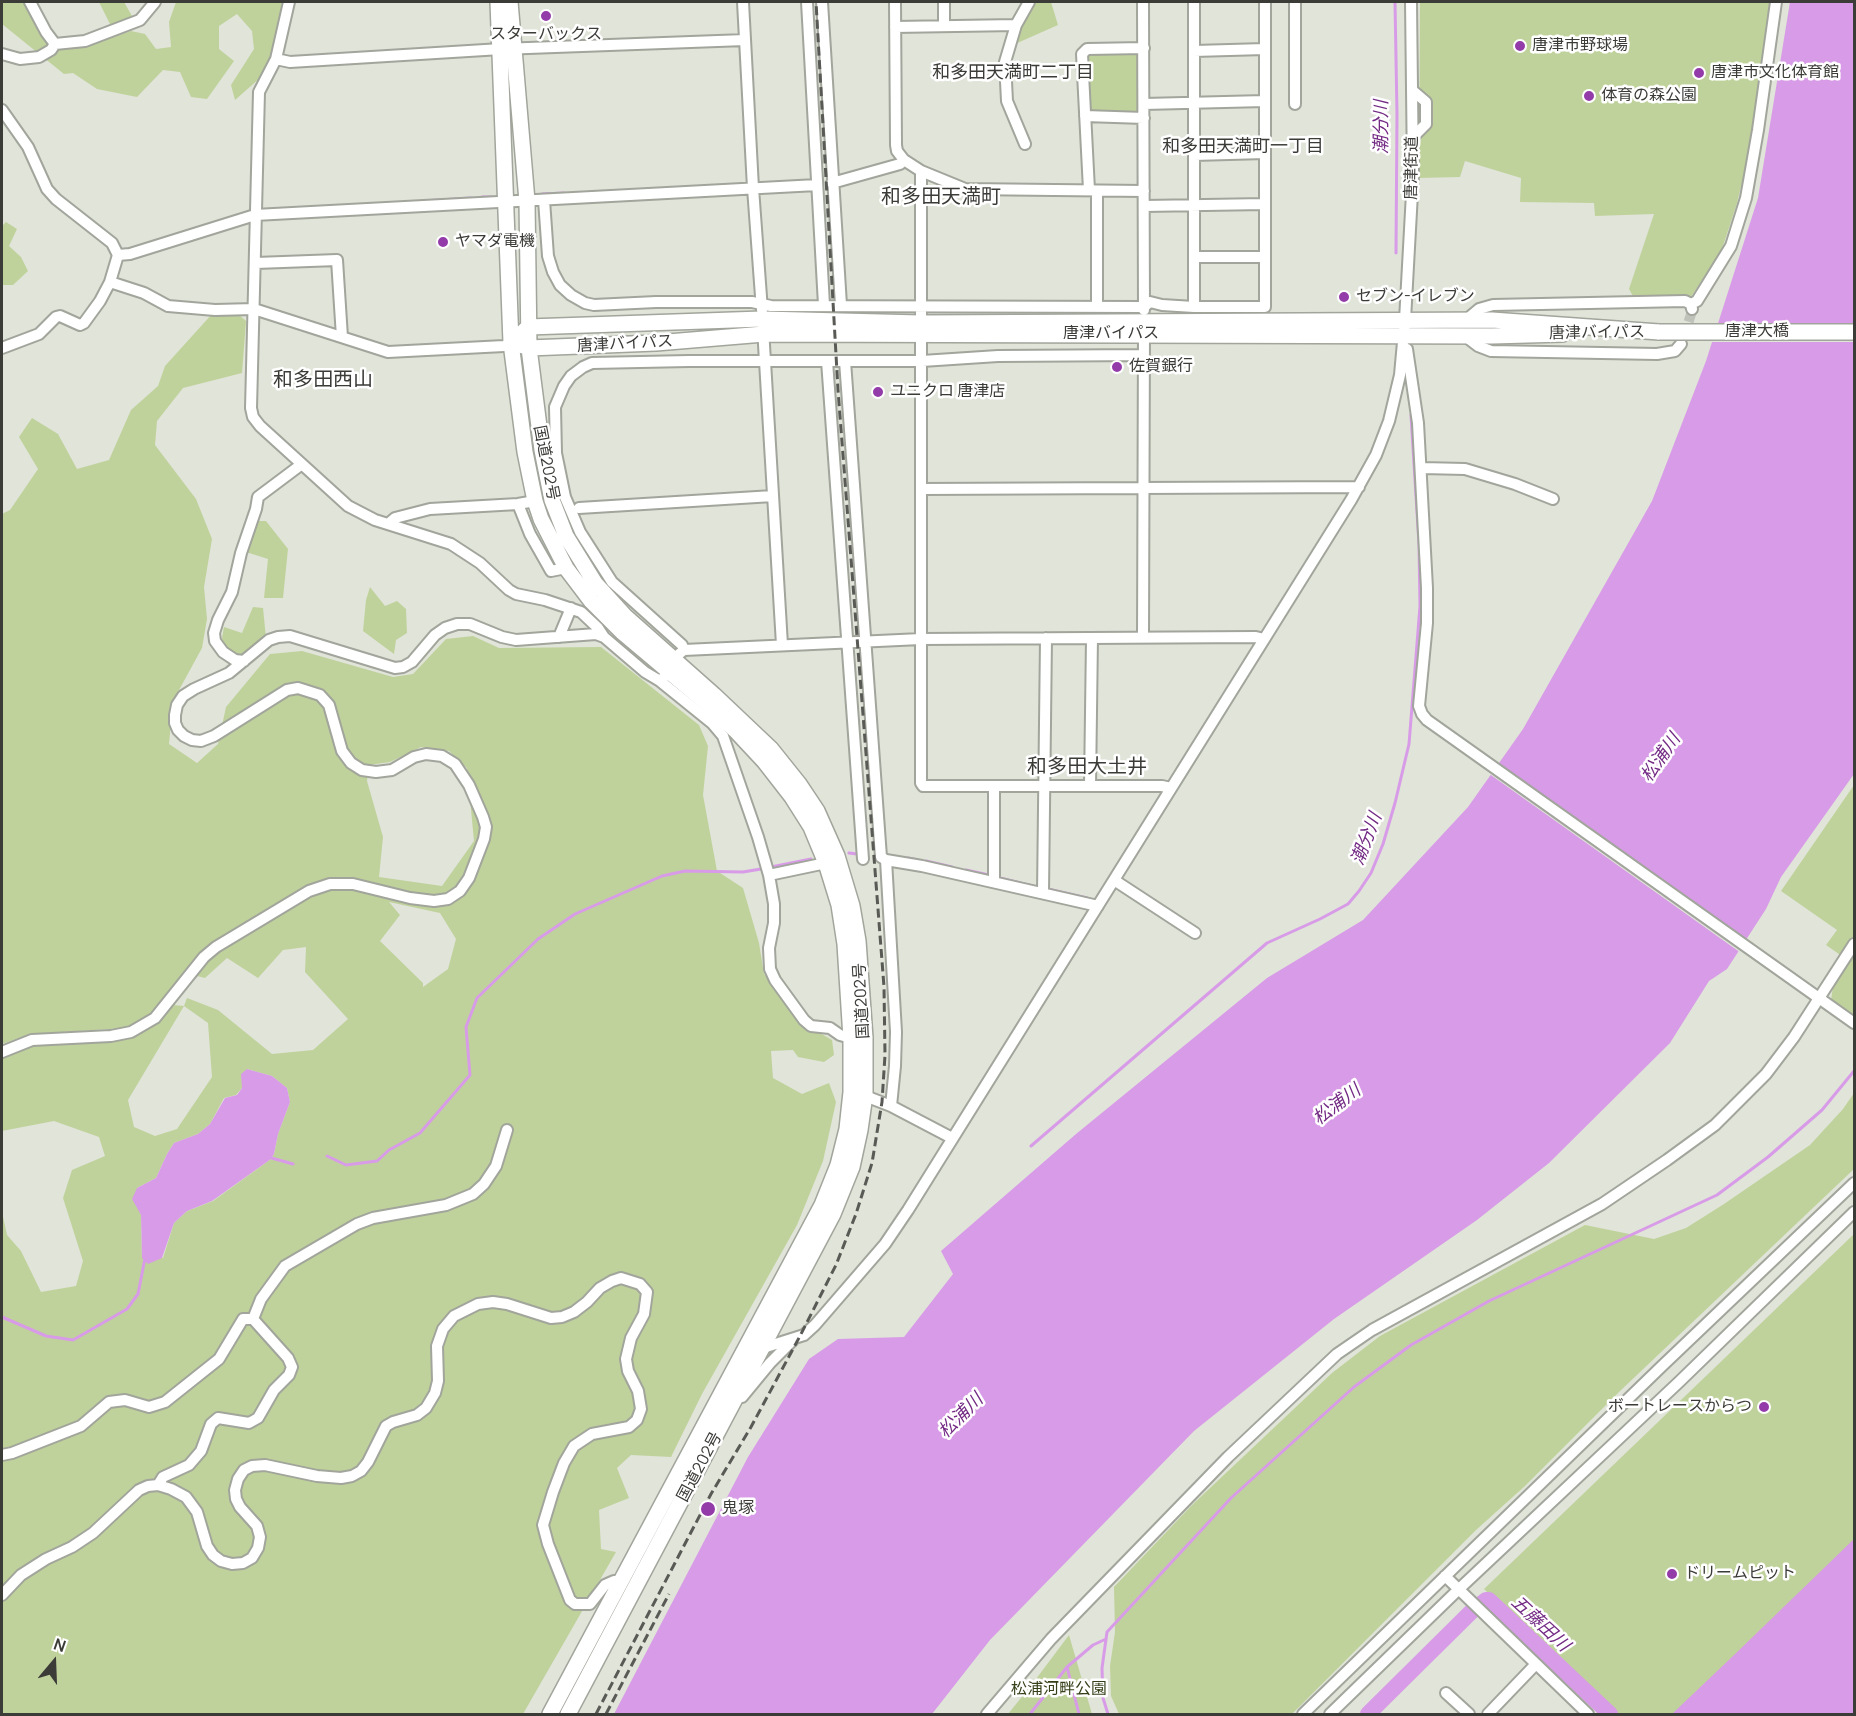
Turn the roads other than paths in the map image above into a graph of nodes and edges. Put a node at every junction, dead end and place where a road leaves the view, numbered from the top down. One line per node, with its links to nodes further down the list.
1 (30, 2): 22 (street)
2 (155, 2): 22 (street)
3 (289, 2): 28 (street)
4 (498, 2): 24 (highway)
5 (510, 2): 24 (highway)
6 (743, 2): 21 (street)
7 (807, 2): 42 (street)
8 (822, 2): 41 (street)
9 (895, 2): 20 (street)
10 (945, 2): 19 (street)
11 (1029, 2): 18 (street)
12 (1143, 2): 23 (street)
13 (1194, 2): 26 (street)
14 (1265, 2): 25 (street)
15 (1295, 2): 32 (street)
16 (1411, 2): 67 (street, 唐津街道)
17 (1776, 2): 69 (street)
18 (1016, 25): 19 (street); 36 (street)
19 (944, 26): 20 (street)
20 (895, 27): 39 (street)
21 (742, 40): 24 (street); 43 (street)
22 (55, 44): 27 (street)
23 (1144, 48): 31 (street); 34 (street)
24 (507, 49): 28 (street); 46 (highway); 48 (highway)
25 (1265, 49): 26 (street); 29 (street)
26 (1194, 51): 30 (street)
27 (2, 54)
28 (276, 59): 52 (street)
29 (1265, 101): 30 (street); 37 (street)
30 (1194, 103): 31 (street); 38 (street)
31 (1144, 104): 35 (street)
32 (1295, 104)
33 (2, 110): 53 (street)
34 (1085, 116): 35 (street); 44 (street)
35 (1144, 118): 45 (street)
36 (1025, 144)
37 (1265, 153): 38 (street); 49 (street)
38 (1194, 155): 50 (street)
39 (904, 160): 40 (street); 41 (street)
40 (921, 171): 44 (street); 60 (street)
41 (832, 183): 59 (street)
42 (817, 185): 43 (street); 58 (street)
43 (753, 188): 47 (street); 64 (street)
44 (1093, 190): 45 (street); 61 (street)
45 (1144, 191): 51 (street)
46 (527, 201): 47 (street); 48 (street); 66 (highway)
47 (544, 201): 64 (street)
48 (505, 202): 52 (street); 73 (highway)
49 (1265, 204): 50 (street); 54 (street)
50 (1194, 205): 51 (street); 55 (street)
51 (1144, 206): 65 (street)
52 (255, 215): 53 (street); 56 (street)
53 (118, 255): 57 (street)
54 (1265, 256): 55 (street); 62 (street)
55 (1194, 257): 62 (street)
56 (256, 263): 63 (street); 72 (street)
57 (110, 282): 63 (street); 75 (street)
58 (824, 305): 59 (street); 64 (street)
59 (841, 305): 60 (street)
60 (921, 305): 61 (street); 68 (street)
61 (1097, 307): 65 (street)
62 (1194, 307): 65 (street)
63 (254, 309): 72 (street); 84 (street)
64 (762, 319): 66 (highway, 唐津バイパス); 68 (highway, 唐津バイパス); 76 (highway, 唐津バイパス); 81 (street)
65 (1144, 321): 67 (highway, 唐津バイパス); 68 (highway, 唐津バイパス); 77 (street)
66 (528, 327): 73 (highway); 76 (highway, 国道202号)
67 (1405, 327): 69 (highway, 唐津バイパス); 85 (street); 86 (street)
68 (921, 328): 80 (street)
69 (1465, 328): 70 (highway, 唐津バイパス); 74 (street)
70 (1659, 332): 71 (highway, 唐津大橋, bridge)
71 (1854, 332)
72 (342, 337): 73 (street)
73 (511, 343): 76 (highway, 唐津バイパス); 92 (highway, 国道202号)
74 (1681, 344)
75 (2, 348)
76 (529, 348): 83 (highway, 国道202号)
77 (1143, 355): 80 (street); 87 (street)
78 (827, 361): 79 (street); 81 (street); 108 (street)
79 (845, 361): 80 (street); 107 (street)
80 (922, 361): 88 (street)
81 (765, 362): 82 (street); 89 (street)
82 (555, 407): 83 (street); 90 (street)
83 (537, 408): 90 (highway, 国道202号)
84 (302, 464): 97 (street); 110 (street)
85 (1422, 468): 91 (street); 127 (street)
86 (1359, 487): 87 (street); 106 (street)
87 (1143, 488): 88 (street); 104 (street)
88 (921, 489): 105 (street)
89 (773, 496): 94 (street); 109 (street)
90 (558, 499): 111 (highway, 国道202号)
91 (1553, 499)
92 (535, 501): 93 (street); 95 (highway, 国道202号)
93 (518, 504): 96 (street); 97 (street)
94 (579, 508)
95 (541, 519): 96 (street); 98 (highway, 国道202号)
96 (526, 523): 98 (street)
97 (388, 524): 99 (street)
98 (566, 568): 111 (highway, 国道202号)
99 (571, 608): 100 (street); 101 (street)
100 (559, 637): 101 (street); 110 (street)
101 (604, 637): 111 (street)
102 (1046, 638): 103 (street); 105 (street); 114 (street)
103 (1092, 638): 104 (street); 115 (street)
104 (1143, 638): 106 (street)
105 (921, 639): 107 (street); 113 (street)
106 (1264, 639): 116 (street)
107 (865, 641): 108 (street); 118 (street)
108 (847, 642): 109 (street); 117 (street)
109 (782, 645): 111 (street)
110 (244, 661): 130 (street)
111 (672, 666): 112 (highway, 国道202号); 131 (highway, 国道202号)
112 (729, 733): 119 (highway, 国道202号); 120 (street)
113 (994, 786): 114 (street); 122 (street)
114 (1045, 786): 115 (street); 123 (street)
115 (1090, 786): 116 (street)
116 (1171, 788): 121 (street)
117 (863, 859)
118 (886, 860): 122 (street); 132 (street)
119 (826, 863): 120 (street); 129 (highway, 国道202号)
120 (769, 875): 129 (street)
121 (1114, 880): 124 (street); 125 (street)
122 (994, 882): 123 (street)
123 (1043, 893): 124 (street)
124 (1098, 906): 134 (street)
125 (1196, 933)
126 (1854, 944): 127 (street)
127 (1818, 997): 128 (street); 152 (street)
128 (1854, 1023)
129 (851, 1038): 131 (highway, 国道202号)
130 (2, 1052)
131 (858, 1094): 132 (street); 139 (highway, 国道202号); 140 (highway, 国道202号)
132 (891, 1106): 134 (street)
133 (507, 1130): 137 (street)
134 (952, 1138): 138 (street)
135 (1854, 1183): 144 (street)
136 (1854, 1212): 146 (street)
137 (253, 1318): 142 (street); 143 (street)
138 (796, 1337): 139 (street); 141 (street)
139 (764, 1348): 140 (street); 141 (highway, 国道202号)
140 (733, 1371): 145 (highway, 国道202号)
141 (729, 1412): 151 (highway, 国道202号)
142 (2, 1455)
143 (159, 1485): 145 (street); 147 (street)
144 (1445, 1576): 146 (street); 153 (street)
145 (621, 1582): 150 (highway, 国道202号)
146 (1459, 1589): 148 (street); 154 (street)
147 (2, 1595)
148 (1536, 1664): 156 (street); 157 (street)
149 (1446, 1693): 155 (street)
150 (550, 1714)
151 (568, 1714)
152 (987, 1714)
153 (1303, 1714)
154 (1330, 1714)
155 (1469, 1714)
156 (1488, 1714)
157 (1588, 1714)

